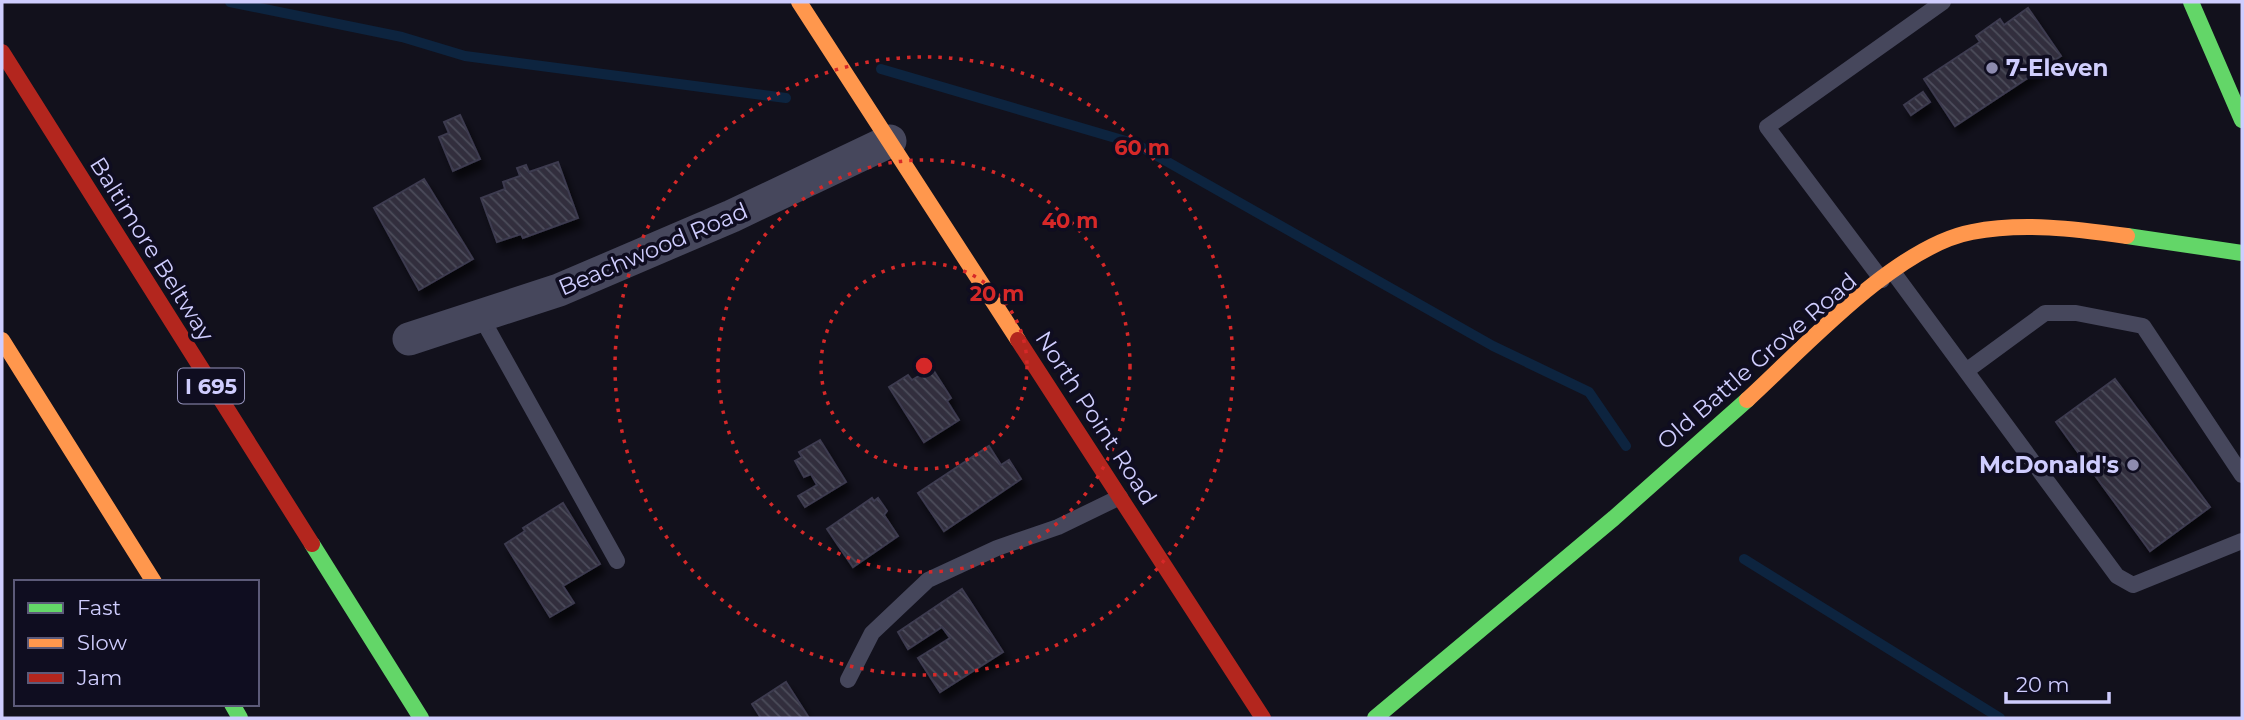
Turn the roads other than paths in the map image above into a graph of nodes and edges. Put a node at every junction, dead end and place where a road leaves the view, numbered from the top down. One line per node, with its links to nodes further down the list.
1 (799, 2): 6 (main road, North Point Road)
2 (1943, 2): 8 (lane)
3 (2191, 2): 5 (main road)
4 (2, 52): 20 (main road, Baltimore Beltway / I 695)
5 (2242, 120)
6 (890, 141): 9 (street, Beachwood Road); 15 (main road, North Point Road)
7 (2242, 253): 8 (main road, Old Battle Grove Road)
8 (1887, 277): 12 (lane); 22 (main road, Old Battle Grove Road)
9 (480, 315): 10 (street, Beachwood Road); 17 (lane)
10 (409, 339)
11 (2, 340): 18 (main road)
12 (1966, 371): 13 (lane); 16 (lane)
13 (2238, 457): 14 (lane)
14 (2242, 475)
15 (1120, 497): 19 (lane); 21 (main road, North Point Road)
16 (2242, 541)
17 (617, 561)
18 (153, 580)
19 (848, 680)
20 (421, 718)
21 (1263, 718)
22 (1375, 718)

